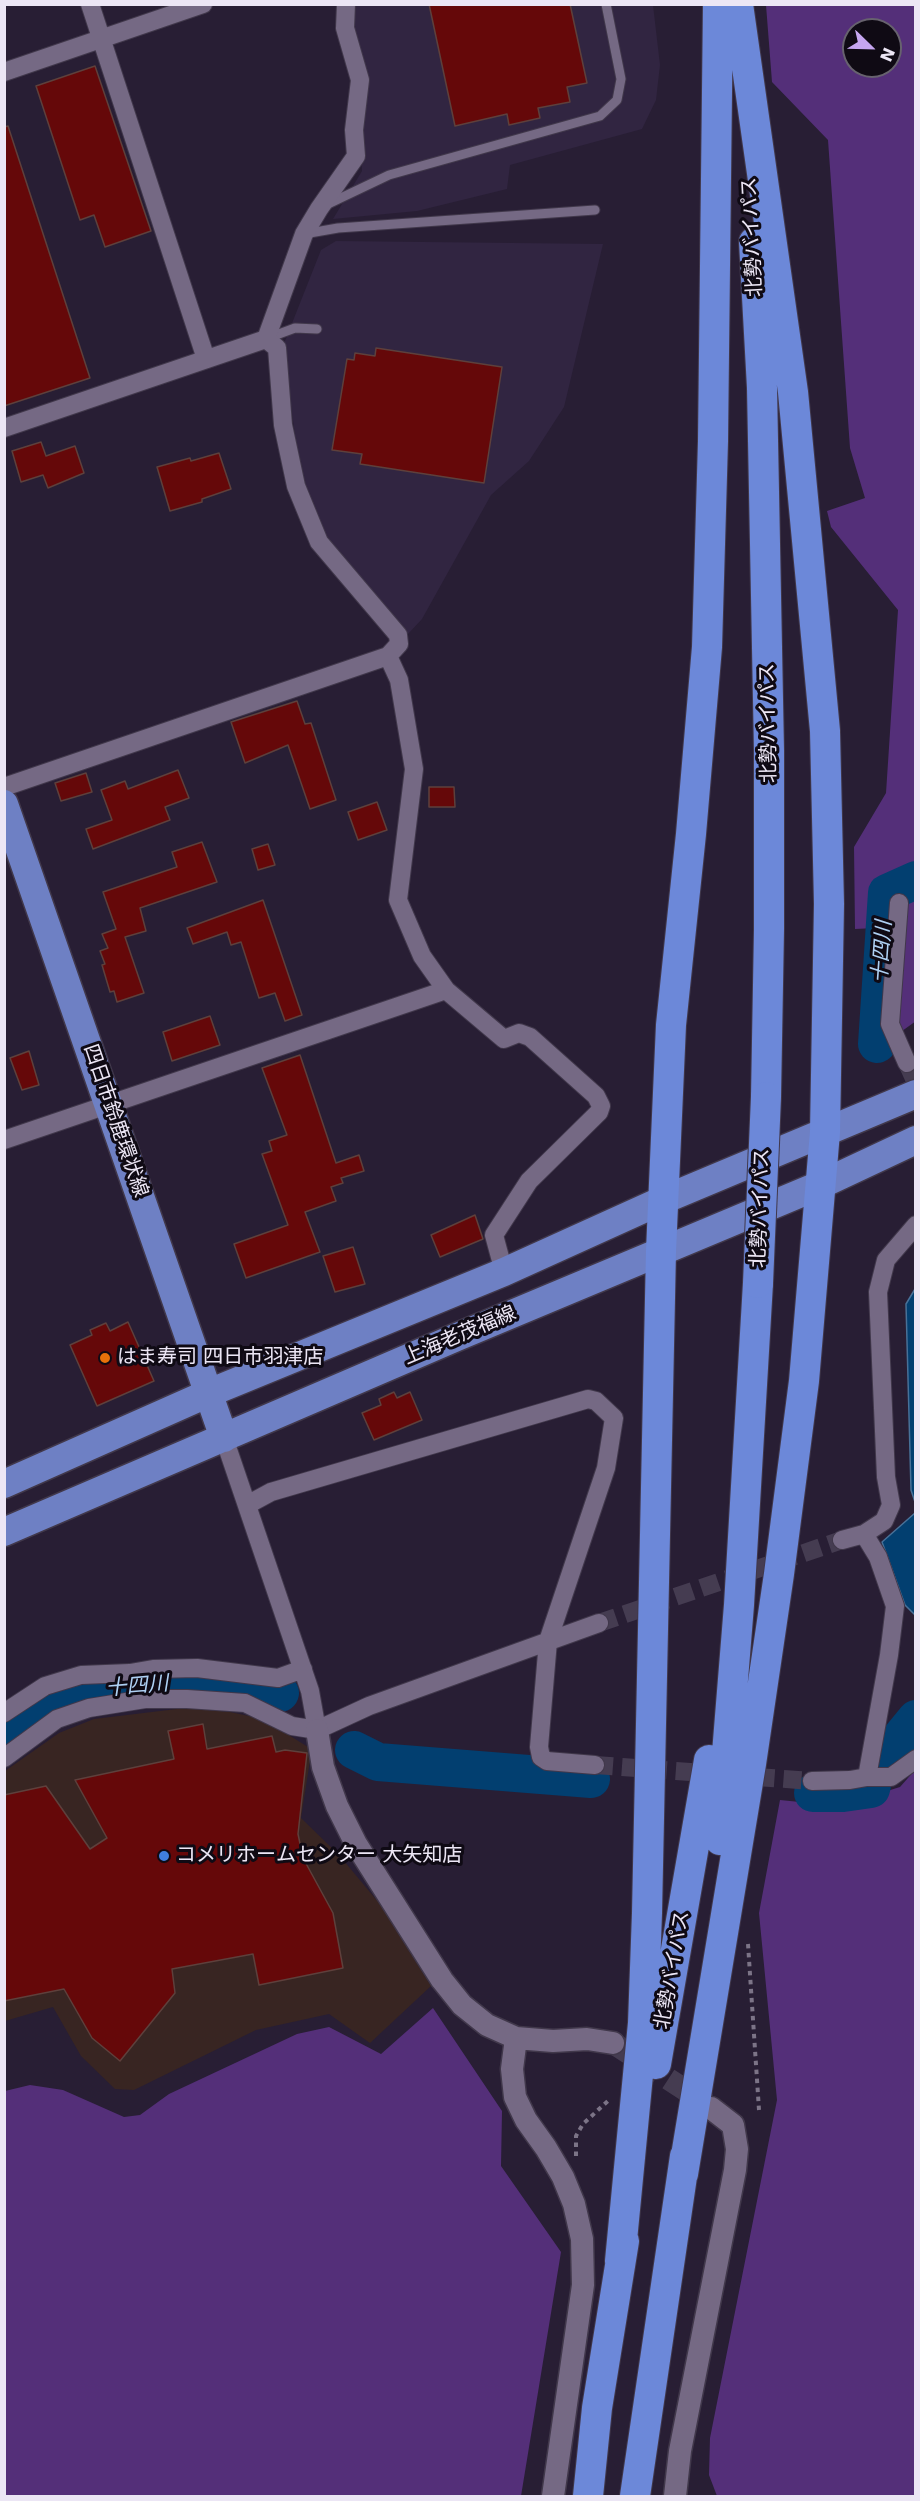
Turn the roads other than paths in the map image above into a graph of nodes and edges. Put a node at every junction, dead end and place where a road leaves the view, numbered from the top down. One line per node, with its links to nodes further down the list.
1 (90, 4): 8 (street)
2 (203, 4): 8 (street)
3 (346, 4): 10 (street)
4 (606, 4): 10 (lane)
5 (718, 4): 29 (highway)
6 (733, 4): 35 (highway, 北勢バイパス, bridge)
7 (738, 4): 25 (highway)
8 (101, 39): 9 (street); 15 (street)
9 (4, 72)
10 (319, 209): 12 (street)
11 (595, 210): 12 (lane)
12 (304, 234): 14 (street)
13 (317, 329): 14 (lane)
14 (266, 339): 15 (street); 17 (street)
15 (206, 359): 16 (street)
16 (4, 428)
17 (388, 656): 18 (street); 21 (street)
18 (4, 787)
19 (4, 804): 24 (main road, 四日市鈴鹿環状線)
20 (899, 903): 22 (street)
21 (446, 990): 24 (street); 32 (street)
22 (908, 1051)
23 (915, 1094): 25 (main road)
24 (109, 1105): 26 (street); 33 (main road, 四日市鈴鹿環状線)
25 (825, 1132): 28 (highway); 29 (main road)
26 (4, 1140)
27 (915, 1140): 28 (main road, 上海老茂福線)
28 (820, 1185): 31 (main road, 上海老茂福線); 56 (highway)
29 (663, 1200): 31 (highway); 32 (main road)
30 (915, 1225): 39 (street)
31 (661, 1251): 34 (main road, 上海老茂福線); 57 (highway)
32 (504, 1272): 33 (main road)
33 (209, 1393): 34 (main road, 四日市鈴鹿環状線); 36 (main road)
34 (224, 1438): 37 (street); 38 (main road, 上海老茂福線)
35 (749, 1441): 56 (highway, 北勢バイパス); 57 (highway, 北勢バイパス)
36 (4, 1484)
37 (247, 1505): 42 (street); 43 (street)
38 (4, 1532)
39 (864, 1534): 40 (street); 51 (street)
40 (842, 1540)
41 (599, 1623): 42 (street)
42 (548, 1641): 47 (street); 50 (street)
43 (303, 1669): 44 (street); 47 (street)
44 (104, 1677): 45 (street); 46 (street)
45 (108, 1701): 47 (street); 48 (street)
46 (4, 1713)
47 (317, 1730): 53 (street)
48 (4, 1758)
49 (915, 1759): 51 (street)
50 (595, 1765)
51 (867, 1777): 52 (street)
52 (812, 1780)
53 (516, 2038): 54 (street); 59 (street)
54 (613, 2043)
55 (711, 2108): 63 (street)
56 (683, 2174): 62 (highway, 北勢バイパス)
57 (620, 2261): 58 (highway, 北勢バイパス)
58 (597, 2408): 60 (highway); 61 (highway, 北勢バイパス)
59 (553, 2496)
60 (584, 2496)
61 (588, 2496)
62 (635, 2496)
63 (675, 2496)

